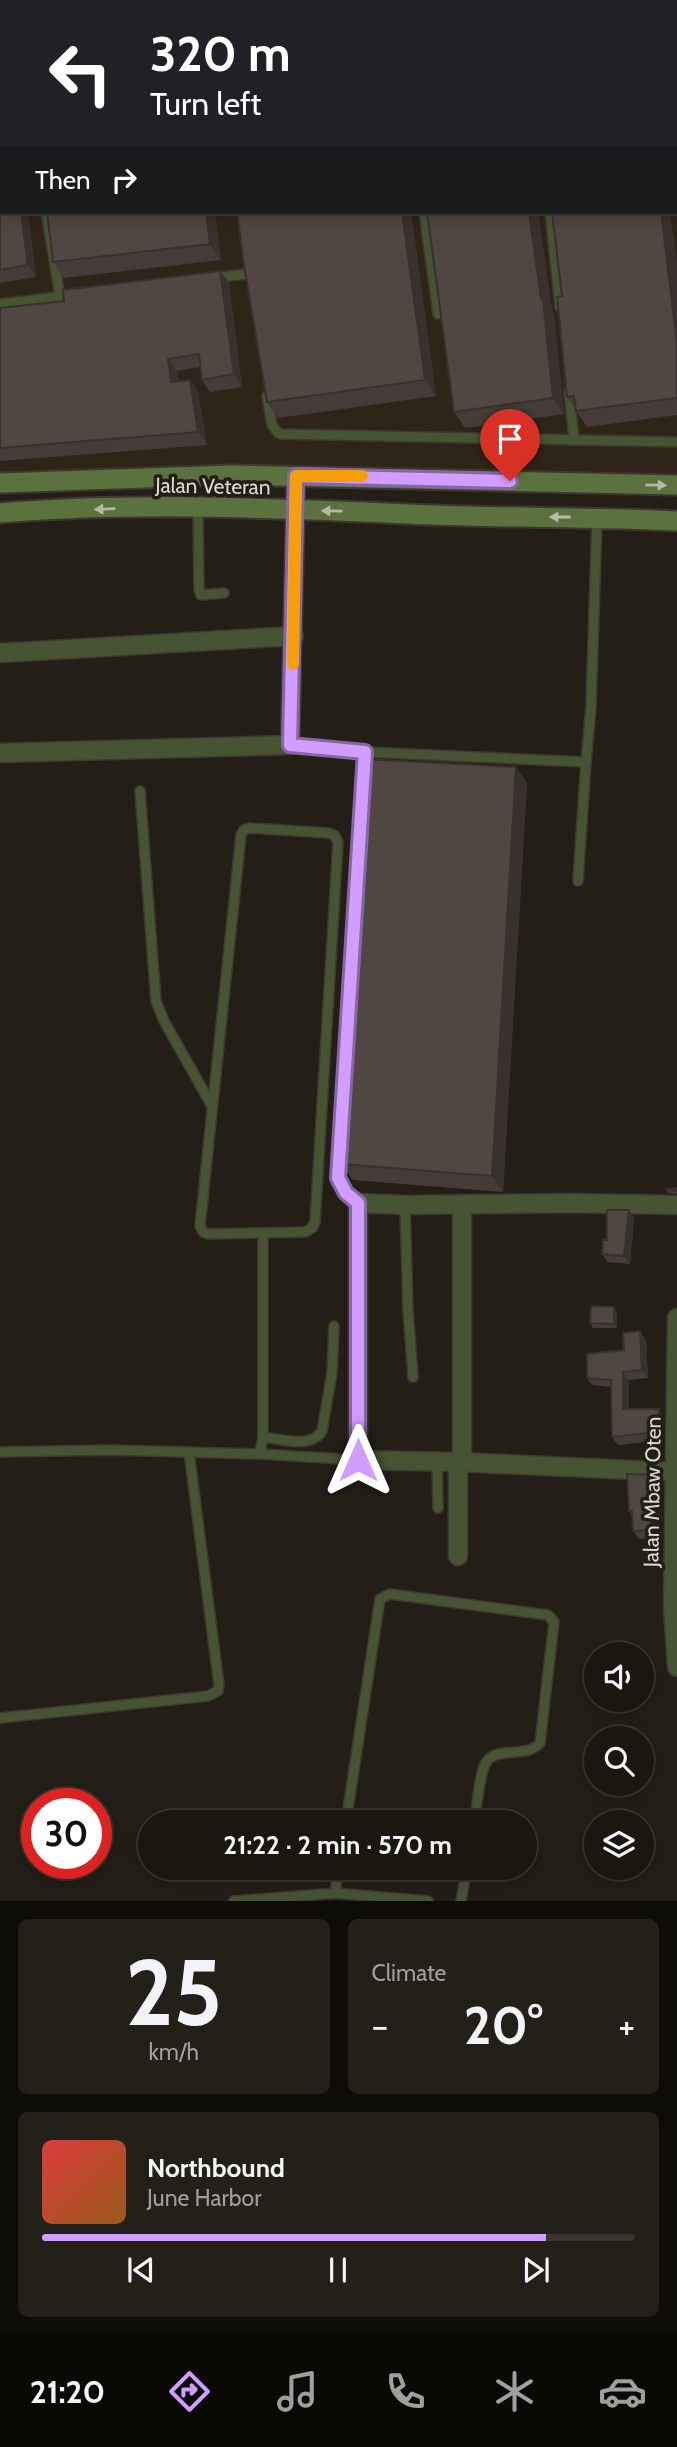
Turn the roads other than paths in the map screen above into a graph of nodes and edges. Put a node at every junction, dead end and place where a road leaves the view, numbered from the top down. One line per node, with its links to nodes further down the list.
1 (46, 214): 9 (lane)
2 (424, 214): 11 (lane)
3 (550, 214): 12 (lane)
4 (244, 261): 5 (lane)
5 (246, 274): 6 (lane); 7 (lane)
6 (206, 279)
7 (248, 288)
8 (87, 293): 9 (lane)
9 (60, 296): 10 (lane)
10 (0, 304)
11 (438, 314)
12 (561, 319)
13 (265, 384): 15 (lane)
14 (568, 387): 15 (lane)
15 (574, 440): 16 (lane)
16 (677, 442)
17 (296, 476): 18 (main road, Jalan Veteran); 19 (main road, Jalan Veteran, one-way to 19); 21 (street)
18 (0, 483)
19 (677, 485)
20 (198, 506): 21 (main road, Jalan Veteran); 22 (main road, Jalan Veteran, one-way to 22); 25 (lane)
21 (297, 510): 23 (main road, Jalan Veteran, one-way to 21); 26 (street)
22 (0, 513)
23 (597, 517): 24 (main road, Jalan Veteran); 31 (lane)
24 (677, 520)
25 (224, 593)
26 (294, 636): 27 (street); 28 (street)
27 (0, 653)
28 (290, 745): 29 (lane); 30 (street)
29 (365, 752): 31 (lane); 32 (lane)
30 (0, 753)
31 (586, 762): 34 (lane)
32 (363, 779)
33 (139, 791): 36 (lane)
34 (578, 881)
35 (351, 973): 39 (lane)
36 (212, 1106): 41 (lane); 41 (lane)
37 (405, 1205): 39 (street); 40 (street); 44 (lane)
38 (677, 1205): 40 (street)
39 (358, 1210): 49 (street)
40 (462, 1213): 51 (street)
41 (263, 1233): 45 (lane)
42 (677, 1318): 52 (street, Jalan Mbaw Oten)
43 (334, 1326): 45 (lane)
44 (413, 1377)
45 (263, 1437): 48 (lane)
46 (0, 1452): 47 (lane)
47 (189, 1452): 48 (lane); 56 (lane)
48 (260, 1454): 49 (lane)
49 (358, 1460): 50 (street)
50 (437, 1462): 51 (street); 53 (lane)
51 (460, 1462): 52 (street); 54 (street)
52 (676, 1472): 55 (street, Jalan Mbaw Oten)
53 (438, 1508)
54 (458, 1556)
55 (677, 1667)
56 (0, 1717)
57 (348, 1810): 58 (lane)
58 (477, 1810)
59 (337, 1880): 61 (lane)
60 (465, 1880): 64 (lane)
61 (335, 1893): 62 (lane); 63 (lane)
62 (234, 1901)
63 (428, 1901)
64 (461, 1901)

